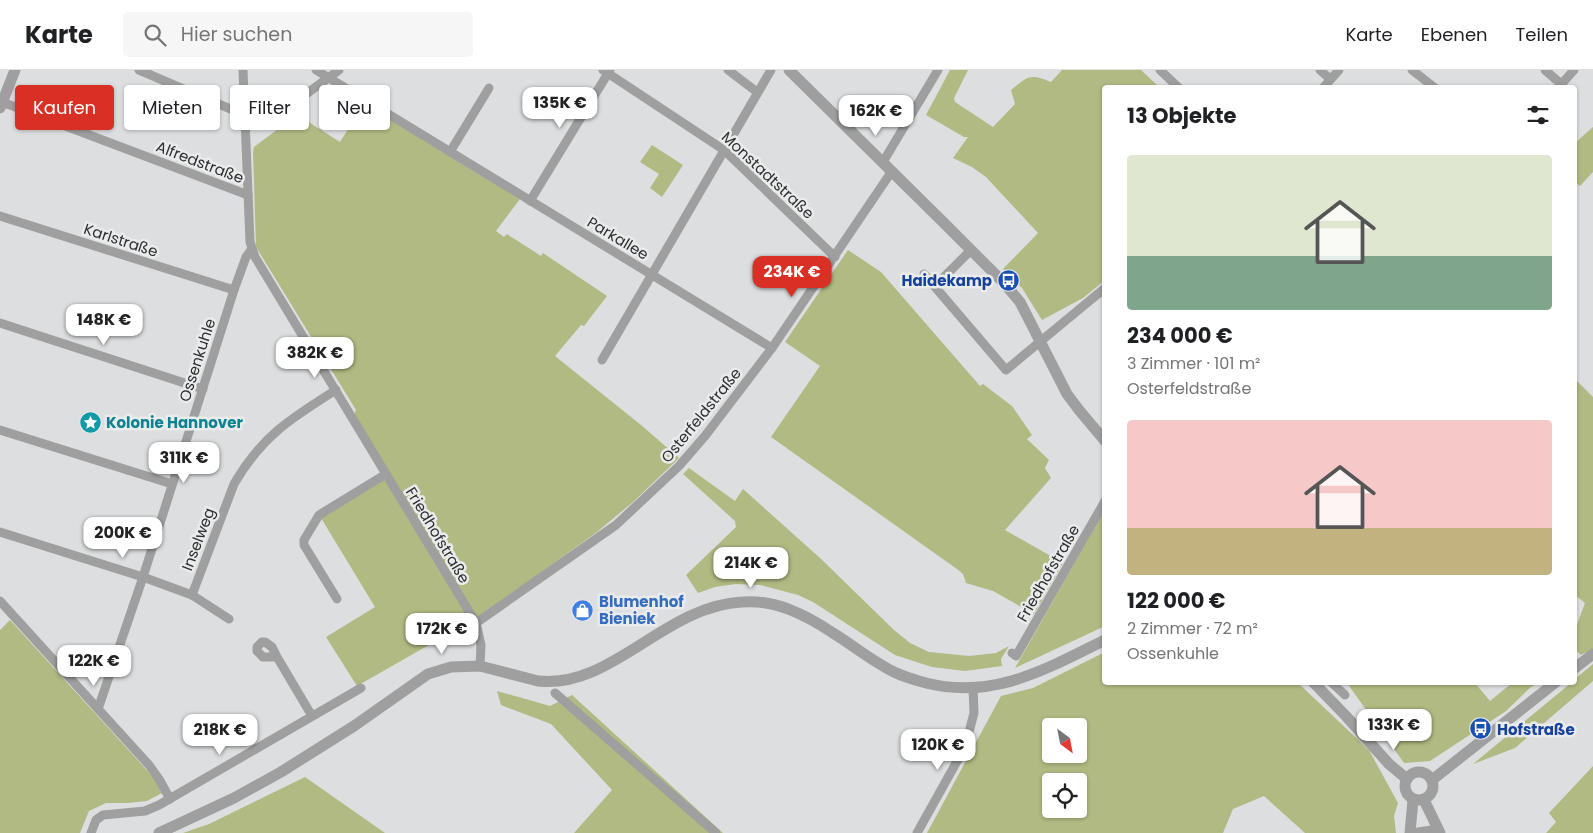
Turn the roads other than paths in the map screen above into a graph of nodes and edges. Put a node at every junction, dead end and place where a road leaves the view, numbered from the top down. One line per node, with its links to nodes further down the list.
1 (15, 70): 28 (street)
2 (138, 70): 29 (street)
3 (242, 70): 19 (street, Friedhofstraße)
4 (316, 70): 17 (street, Parkallee)
5 (339, 70): 17 (street)
6 (728, 70): 27 (street)
7 (771, 70): 27 (street)
8 (789, 70): 33 (street)
9 (938, 70): 33 (street)
10 (1160, 70): 20 (street)
11 (1320, 70): 18 (street)
12 (1339, 70): 18 (street)
13 (1412, 70): 22 (street)
14 (1545, 70): 23 (street)
15 (1574, 70): 24 (street)
16 (607, 71): 31 (street, Monstadtstraße); 36 (street)
17 (329, 78): 26 (street); 32 (street, Parkallee)
18 (1330, 79): 21 (street)
19 (243, 85)
20 (1176, 85)
21 (1325, 85)
22 (1431, 85)
23 (1559, 85)
24 (1561, 85)
25 (489, 88): 32 (street)
26 (309, 92)
27 (757, 92): 31 (street)
28 (2, 98): 35 (street, Alfredstraße)
29 (230, 108)
30 (245, 130): 35 (street, Friedhofstraße)
31 (724, 150): 40 (street, Monstadtstraße); 42 (street)
32 (450, 152): 36 (street, Parkallee)
33 (883, 162): 34 (street)
34 (892, 171): 39 (street); 40 (street, Osterfeldstraße)
35 (248, 195): 38 (street, Friedhofstraße)
36 (530, 201): 42 (street, Parkallee)
37 (0, 216): 44 (street, Karlstraße)
38 (252, 249): 44 (street, Ossenkuhle); 51 (street, Friedhofstraße)
39 (971, 250): 43 (street); 47 (street)
40 (834, 257): 48 (street, Osterfeldstraße)
41 (924, 274): 43 (street)
42 (651, 275): 48 (street, Parkallee); 49 (street)
43 (935, 286): 47 (street)
44 (234, 290): 50 (street, Ossenkuhle)
45 (1102, 291): 47 (street)
46 (0, 323): 50 (street)
47 (1041, 342): 53 (street)
48 (772, 348): 63 (street, Osterfeldstraße)
49 (602, 360)
50 (203, 389): 55 (street, Ossenkuhle)
51 (336, 390): 54 (street, Friedhofstraße); 59 (street, Inselweg)
52 (0, 430): 55 (street)
53 (1102, 438)
54 (386, 474): 60 (street); 63 (street, Friedhofstraße)
55 (172, 484): 58 (street, Ossenkuhle)
56 (1102, 505): 65 (street, Friedhofstraße)
57 (0, 532): 58 (street)
58 (142, 577): 59 (street); 77 (street, Ossenkuhle)
59 (192, 595): 62 (street)
60 (336, 599)
61 (0, 601): 77 (street)
62 (229, 619)
63 (476, 623): 68 (street, Friedhofstraße)
64 (1102, 641): 74 (street)
65 (1012, 653)
66 (1593, 654): 69 (street)
67 (277, 657): 78 (street)
68 (480, 666): 74 (street); 84 (street)
69 (1577, 666)
70 (1316, 685): 79 (street)
71 (1334, 685): 76 (street)
72 (1552, 685): 80 (street)
73 (361, 688): 78 (street)
74 (973, 688): 86 (street)
75 (555, 693): 85 (street)
76 (1345, 695)
77 (98, 709): 81 (street)
78 (312, 716): 81 (street)
79 (1407, 779): 80 (street); 82 (street)
80 (1432, 780): 82 (street)
81 (170, 799): 83 (street)
82 (1419, 800): 87 (street); 89 (street)
83 (91, 833)
84 (159, 833)
85 (716, 833)
86 (917, 833)
87 (1410, 833)
88 (1418, 833): 89 (street)
89 (1438, 833)

